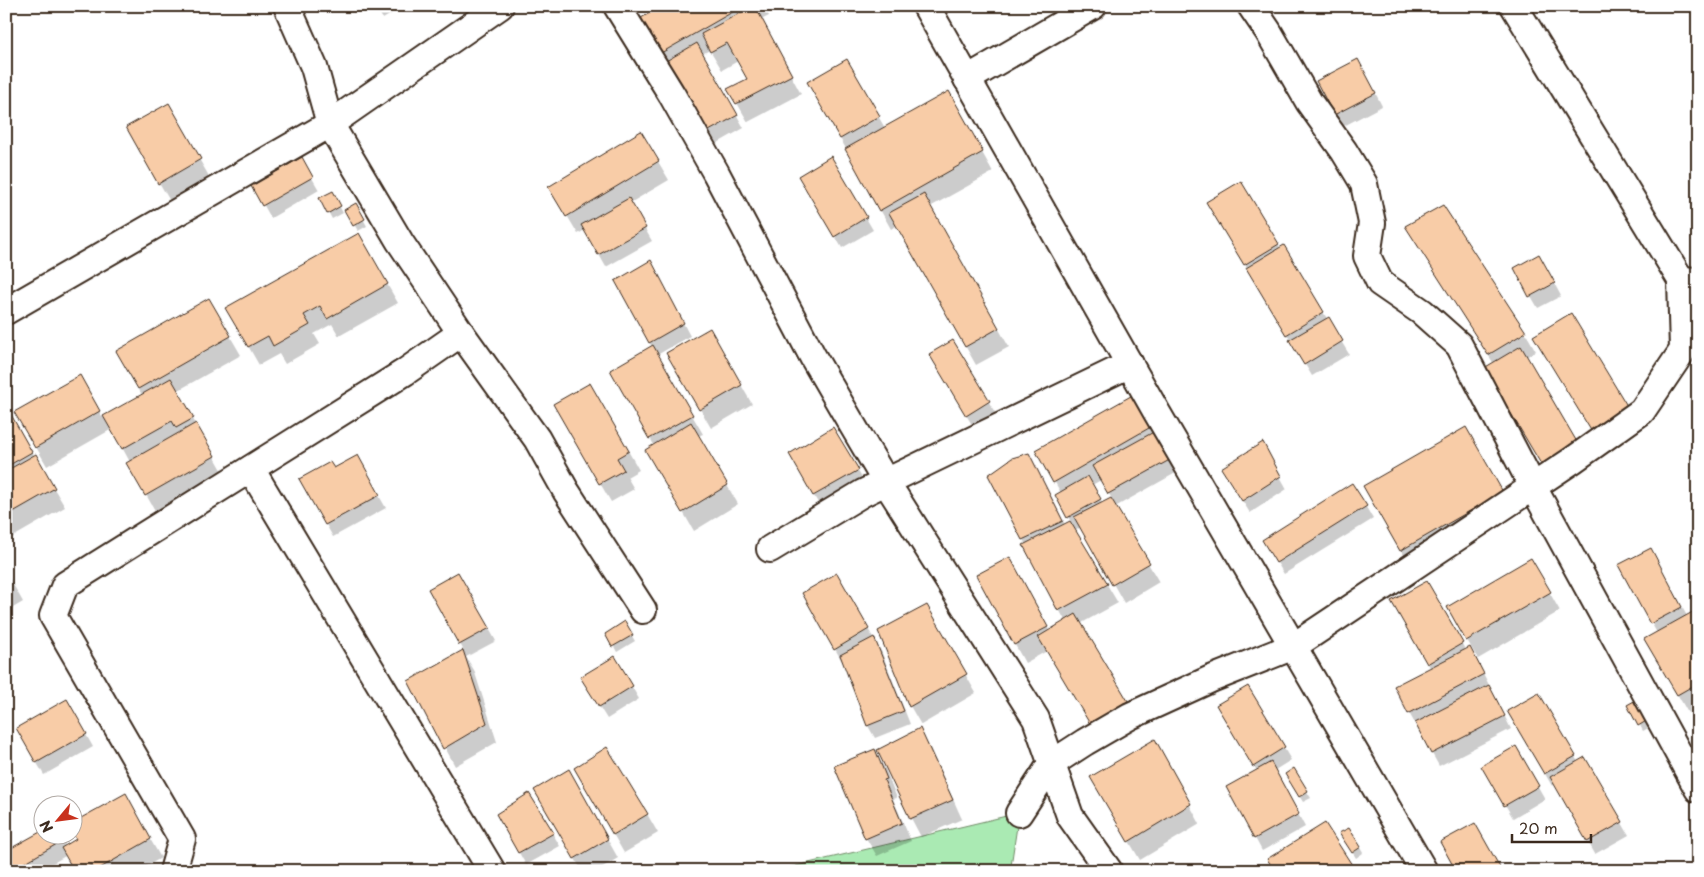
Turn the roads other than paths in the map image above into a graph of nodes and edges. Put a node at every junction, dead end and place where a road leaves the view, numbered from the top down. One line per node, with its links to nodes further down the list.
1 (287, 6): 9 (street)
2 (500, 6): 9 (street)
3 (617, 6): 15 (street)
4 (926, 6): 8 (street)
5 (1093, 6): 8 (street)
6 (1251, 6): 16 (street)
7 (1514, 6): 10 (street)
8 (967, 79): 13 (street)
9 (330, 124): 11 (street); 12 (street)
10 (1689, 280): 16 (street)
11 (6, 311)
12 (461, 333): 14 (street); 18 (street)
13 (1130, 364): 15 (street); 19 (street)
14 (251, 469): 23 (street); 24 (street)
15 (886, 482): 17 (street); 20 (street)
16 (1533, 486): 19 (street); 21 (street)
17 (770, 549)
18 (643, 610)
19 (1294, 646): 20 (street); 26 (street)
20 (1051, 764): 22 (street); 25 (street)
21 (1698, 789)
22 (1019, 813)
23 (173, 871)
24 (492, 871)
25 (1109, 871)
26 (1424, 871)

